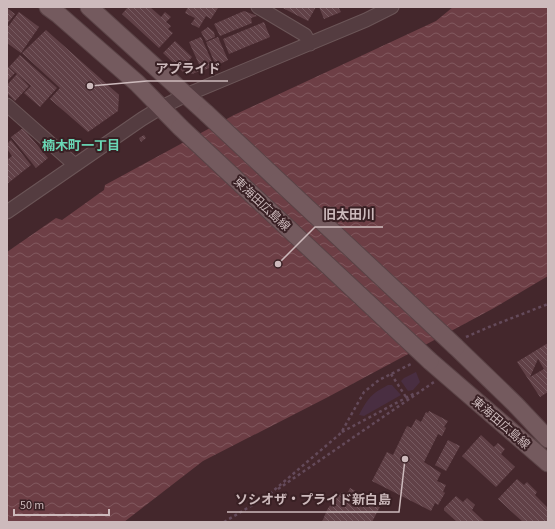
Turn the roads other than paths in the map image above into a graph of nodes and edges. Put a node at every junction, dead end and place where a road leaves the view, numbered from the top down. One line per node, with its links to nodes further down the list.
1 (48, 7): 8 (main road, 東海田広島線)
2 (88, 7): 6 (main road, 東海田広島線)
3 (258, 7): 5 (street)
4 (392, 7): 5 (street)
5 (310, 44): 6 (street)
6 (186, 96): 8 (street); 11 (main road, 東海田広島線, bridge)
7 (7, 105): 9 (street)
8 (160, 108): 9 (street); 12 (main road, 東海田広島線, bridge)
9 (75, 165): 10 (street)
10 (7, 212)
11 (548, 438)
12 (548, 463)

